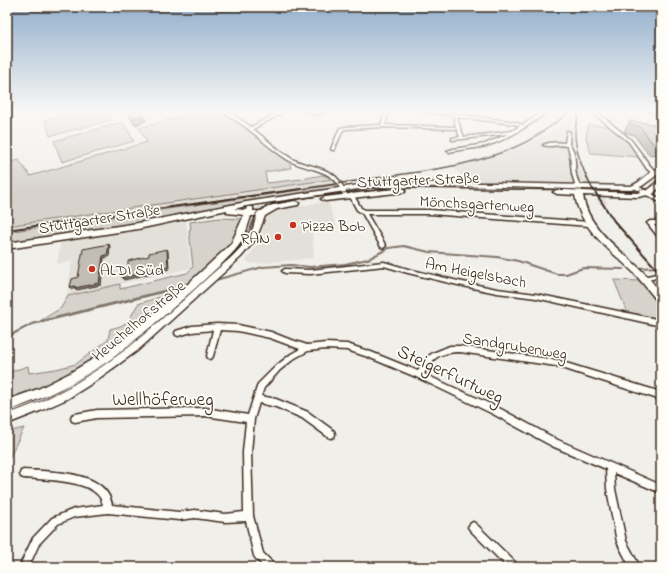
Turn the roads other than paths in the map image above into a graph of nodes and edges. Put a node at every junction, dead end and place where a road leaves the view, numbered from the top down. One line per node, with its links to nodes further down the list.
1 (263, 138): 17 (street)
2 (337, 138): 10 (street)
3 (463, 138): 7 (street)
4 (500, 138): 11 (street)
5 (568, 138): 9 (street)
6 (626, 138): 12 (street)
7 (453, 139)
8 (545, 145): 9 (street)
9 (568, 146): 15 (street)
10 (333, 149)
11 (448, 151)
12 (658, 171): 14 (main road)
13 (661, 182): 16 (main road)
14 (636, 187): 15 (main road, Stuttgarter Straße); 16 (street)
15 (578, 190): 16 (main road, Stuttgarter Straße); 17 (main road, Stuttgarter Straße); 26 (main road)
16 (646, 193): 19 (street)
17 (347, 194): 18 (main road, Stuttgarter Straße); 22 (street); 23 (main road, Stuttgarter Straße)
18 (264, 202): 20 (main road, Stuttgarter Straße); 21 (main road, Stuttgarter Straße)
19 (660, 202)
20 (234, 208): 21 (main road, Stuttgarter Straße); 24 (main road, Stuttgarter Straße)
21 (249, 211): 23 (main road, Stuttgarter Straße); 24 (main road, Stuttgarter Straße); 42 (main road, Heuchelhofstraße)
22 (364, 212): 26 (street, Mönchsgartenweg); 29 (street)
23 (262, 214): 43 (main road, Heuchelhofstraße)
24 (195, 216): 28 (main road, Stuttgarter Straße)
25 (661, 223): 27 (street)
26 (589, 224): 32 (main road)
27 (661, 237)
28 (7, 246)
29 (382, 246)
30 (285, 271): 34 (street, Am Heigelsbach)
31 (661, 275): 32 (street)
32 (644, 279): 33 (main road)
33 (661, 299)
34 (661, 323)
35 (217, 327): 36 (street, Steigerfurtweg); 37 (street, Steigerfurtweg); 38 (street)
36 (178, 333)
37 (307, 348): 39 (street, Steigerfurtweg); 41 (street)
38 (210, 356)
39 (419, 375): 40 (street, Sandgrubenweg); 47 (street, Steigerfurtweg)
40 (661, 396)
41 (257, 399): 45 (street); 46 (street)
42 (7, 406)
43 (7, 418)
44 (75, 418): 45 (street, Wellhöferweg)
45 (250, 419): 51 (street)
46 (331, 434)
47 (610, 467): 49 (street, Steigerfurtweg); 56 (street)
48 (24, 474): 50 (street)
49 (661, 489)
50 (108, 509): 51 (street); 53 (street)
51 (249, 516): 54 (street)
52 (473, 527): 55 (street)
53 (25, 567)
54 (271, 567)
55 (514, 567)
56 (635, 567)

